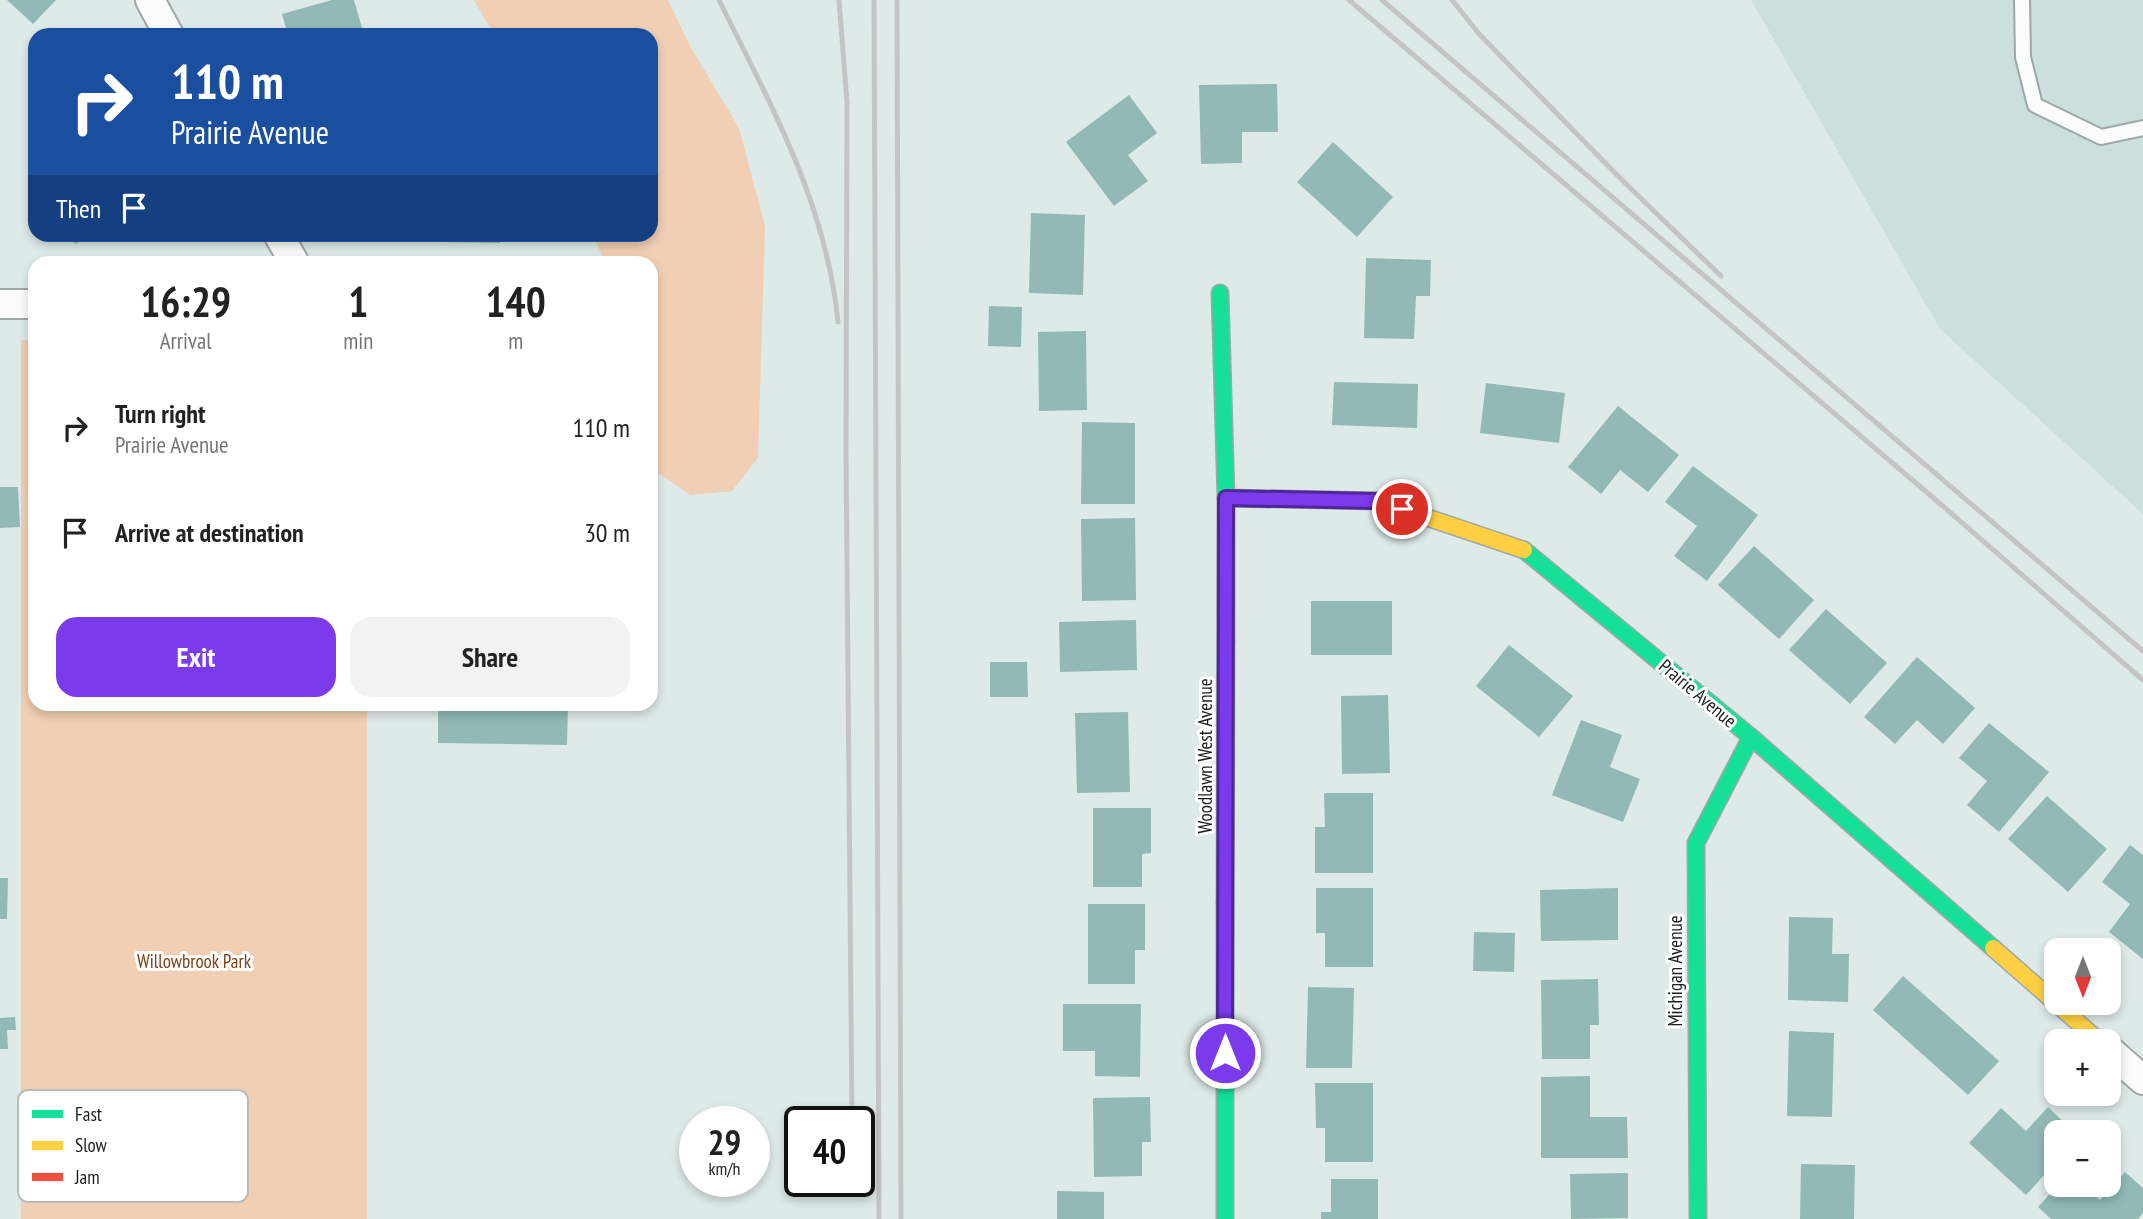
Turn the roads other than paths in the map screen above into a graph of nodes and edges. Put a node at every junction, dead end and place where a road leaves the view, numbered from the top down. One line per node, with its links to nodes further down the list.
1 (150, 0): 3 (street)
2 (2022, 0): 4 (lane)
3 (165, 28)
4 (2143, 128)
5 (1220, 293): 8 (street, Woodlawn West Avenue)
6 (0, 304): 7 (street)
7 (28, 304)
8 (1226, 498): 9 (street, Prairie Avenue); 13 (street, Woodlawn West Avenue)
9 (1751, 737): 10 (street, Prairie Avenue); 14 (street, Michigan Avenue)
10 (2085, 1029)
11 (2121, 1061): 12 (street)
12 (2143, 1080)
13 (1225, 1219)
14 (1698, 1219)

